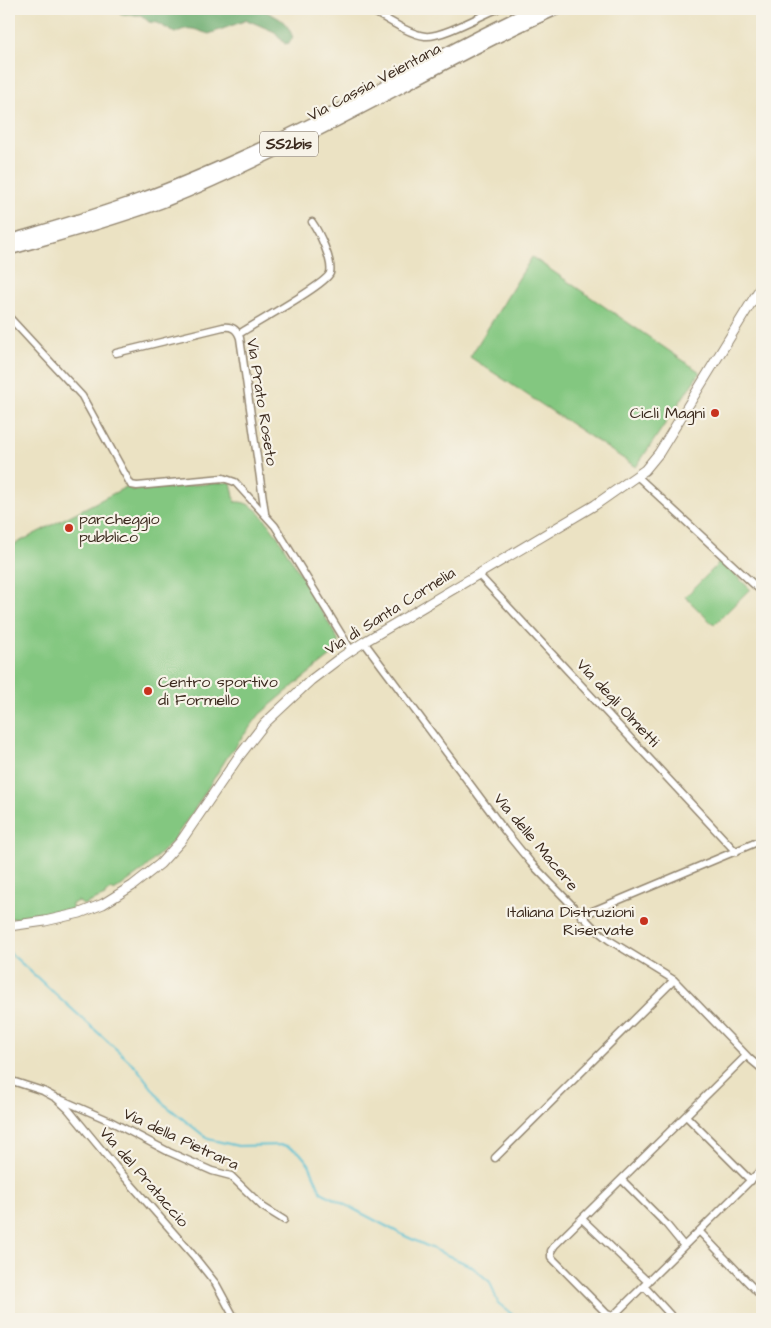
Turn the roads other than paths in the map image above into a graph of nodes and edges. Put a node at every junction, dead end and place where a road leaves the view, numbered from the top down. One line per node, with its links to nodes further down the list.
1 (369, 9): 2 (street)
2 (497, 9)
3 (536, 9): 6 (highway, Via Cassia Veientana / SS2bis)
4 (556, 9): 7 (highway, Via Cassia Veientana / SS2bis)
5 (312, 222): 10 (street)
6 (9, 241)
7 (9, 250)
8 (762, 285): 12 (street, Via di Santa Cornelia)
9 (9, 317): 13 (street, Via Prato Roseto)
10 (239, 334): 11 (street, Via Prato Roseto); 13 (street, Via Prato Roseto)
11 (116, 353)
12 (638, 476): 14 (street, Via di Santa Cornelia); 15 (street)
13 (265, 513): 17 (street, Via Prato Roseto)
14 (478, 574): 16 (street, Via di Santa Cornelia); 19 (street, Via degli Olmetti)
15 (762, 592)
16 (364, 642): 17 (street, Via di Santa Cornelia); 20 (street, Via delle Macere)
17 (352, 650): 21 (street, Via di Santa Cornelia)
18 (762, 840): 19 (street)
19 (736, 852): 20 (street)
20 (581, 916): 22 (street, Via delle Macere)
21 (9, 926)
22 (674, 980): 23 (street, Via delle Macere); 28 (street)
23 (746, 1056): 24 (street, Via delle Macere); 27 (street)
24 (762, 1069)
25 (9, 1080): 26 (street, Via del Prataccio)
26 (56, 1098): 33 (street, Via della Pietrara); 38 (street, Via del Prataccio)
27 (686, 1116): 30 (street); 31 (street)
28 (495, 1158)
29 (762, 1169): 31 (street)
30 (622, 1180): 32 (street); 35 (street)
31 (751, 1181): 34 (street)
32 (582, 1219): 36 (street); 36 (street)
33 (284, 1220)
34 (699, 1231): 35 (street); 37 (street)
35 (684, 1246): 36 (street)
36 (646, 1284): 39 (street)
37 (761, 1296)
38 (235, 1319)
39 (674, 1319)

